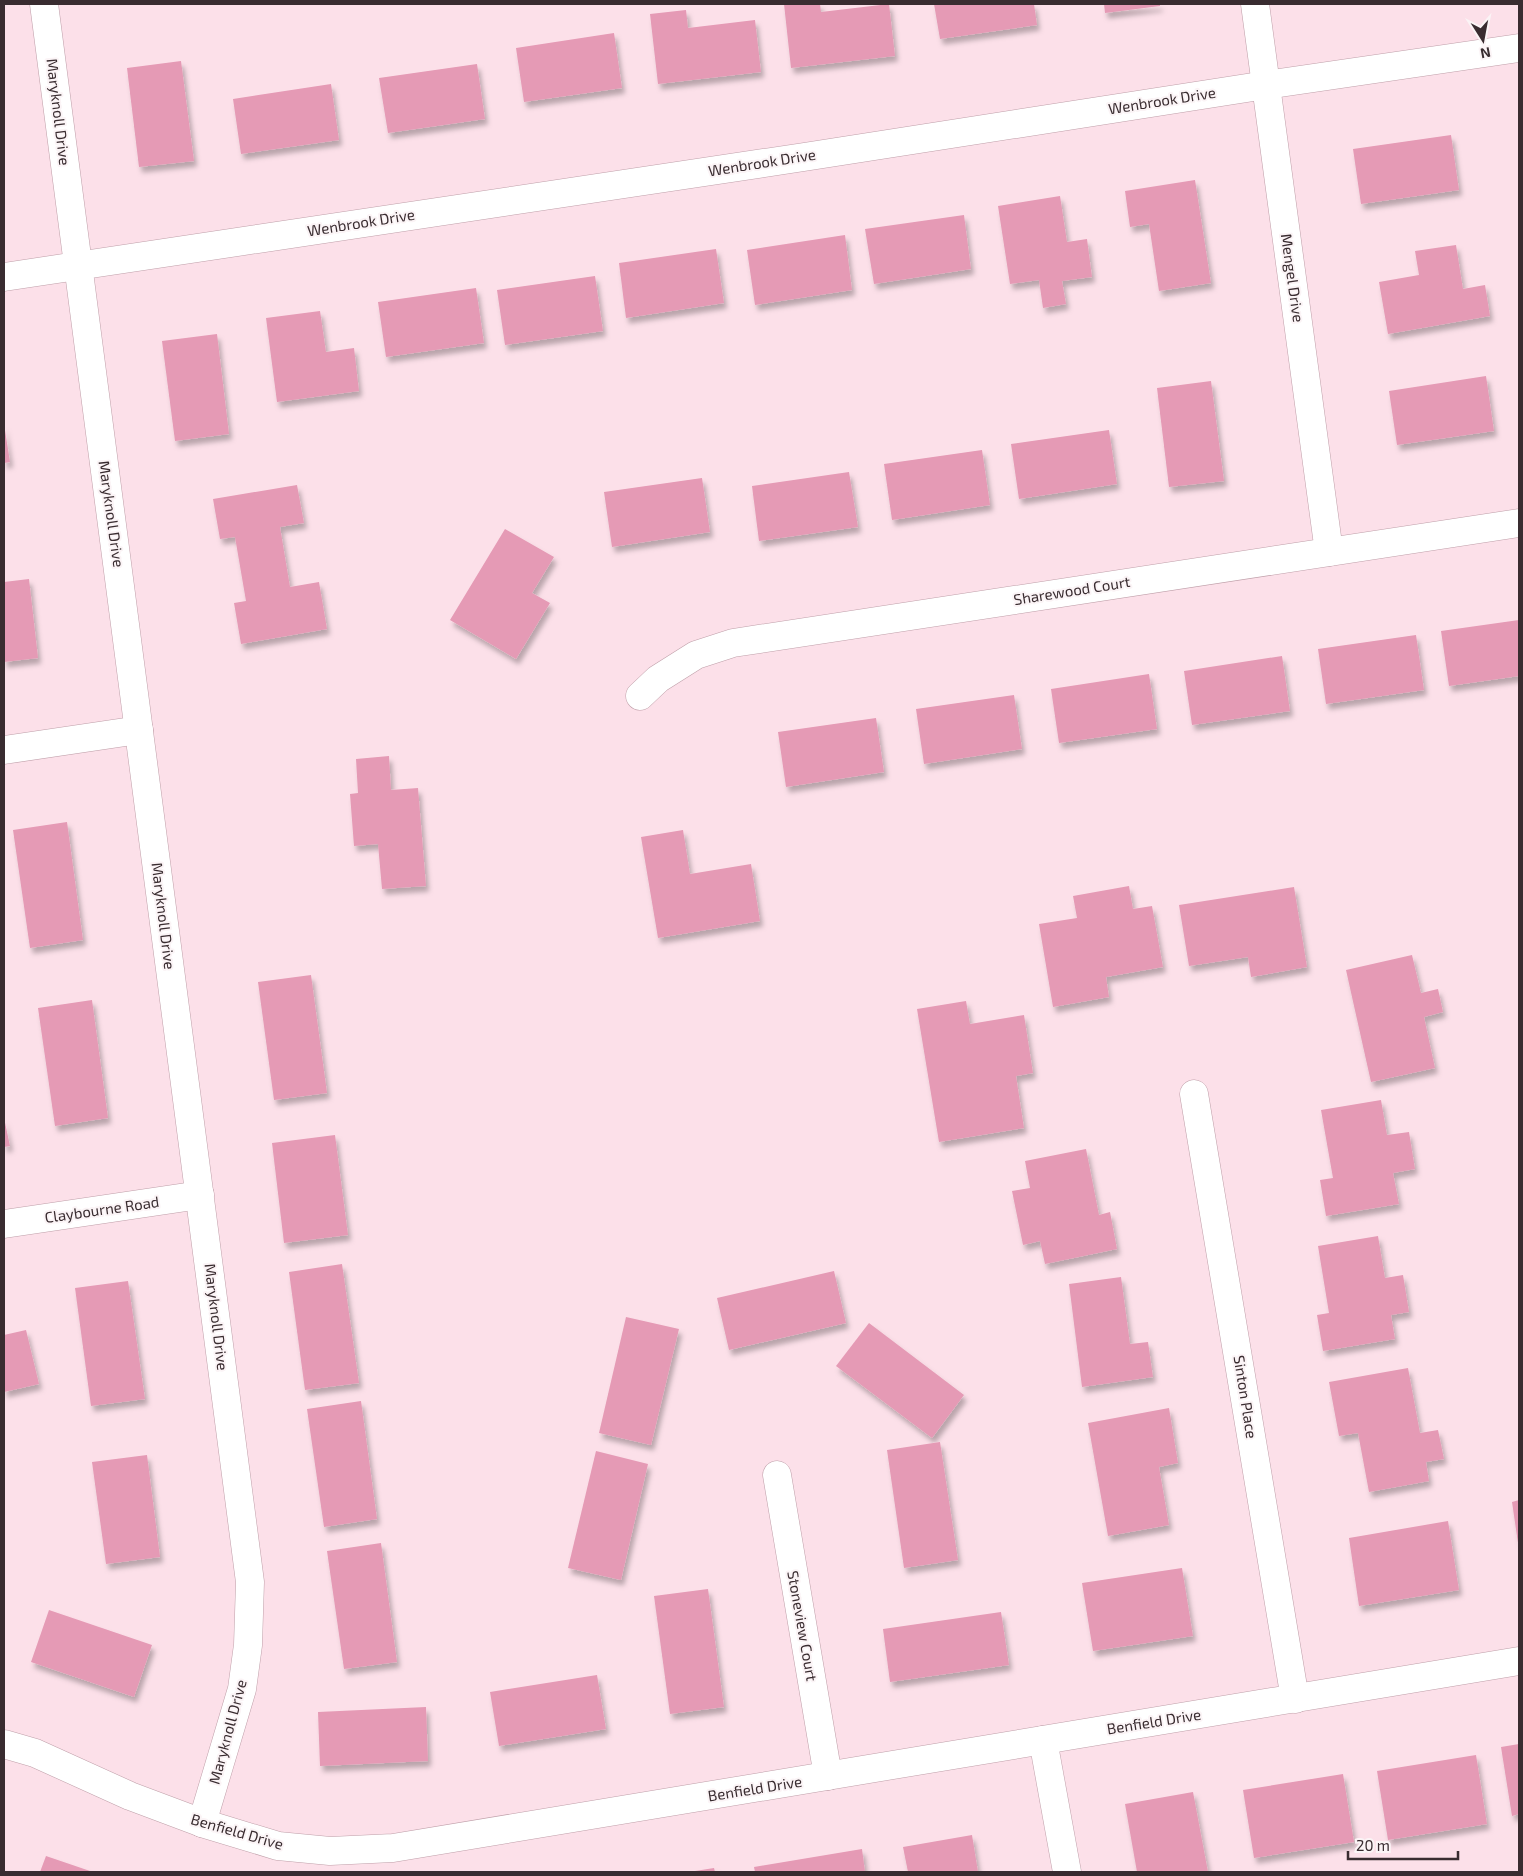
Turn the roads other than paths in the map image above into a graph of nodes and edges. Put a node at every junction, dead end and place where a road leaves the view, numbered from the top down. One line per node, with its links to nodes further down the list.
1 (44, 4): 5 (street, Maryknoll Drive)
2 (1255, 4): 4 (street, Mengel Drive)
3 (1519, 48): 4 (street, Wenbrook Drive)
4 (1266, 85): 5 (street, Wenbrook Drive); 8 (street, Mengel Drive)
5 (78, 266): 6 (street, Wenbrook Drive); 10 (street, Maryknoll Drive)
6 (4, 276)
7 (1519, 523): 8 (street, Sharewood Court)
8 (1329, 552): 9 (street, Sharewood Court)
9 (640, 696)
10 (139, 730): 11 (street); 13 (street, Maryknoll Drive)
11 (4, 750)
12 (1194, 1094): 17 (street, Sinton Place)
13 (200, 1195): 14 (street, Claybourne Road); 21 (street, Maryknoll Drive)
14 (4, 1224)
15 (777, 1475): 20 (street, Stoneview Court)
16 (1519, 1661): 17 (street, Benfield Drive)
17 (1295, 1698): 18 (street, Benfield Drive)
18 (1043, 1740): 20 (street, Benfield Drive); 22 (street)
19 (4, 1744): 21 (street, Benfield Drive)
20 (828, 1776): 21 (street, Benfield Drive)
21 (202, 1823)
22 (1067, 1872)

